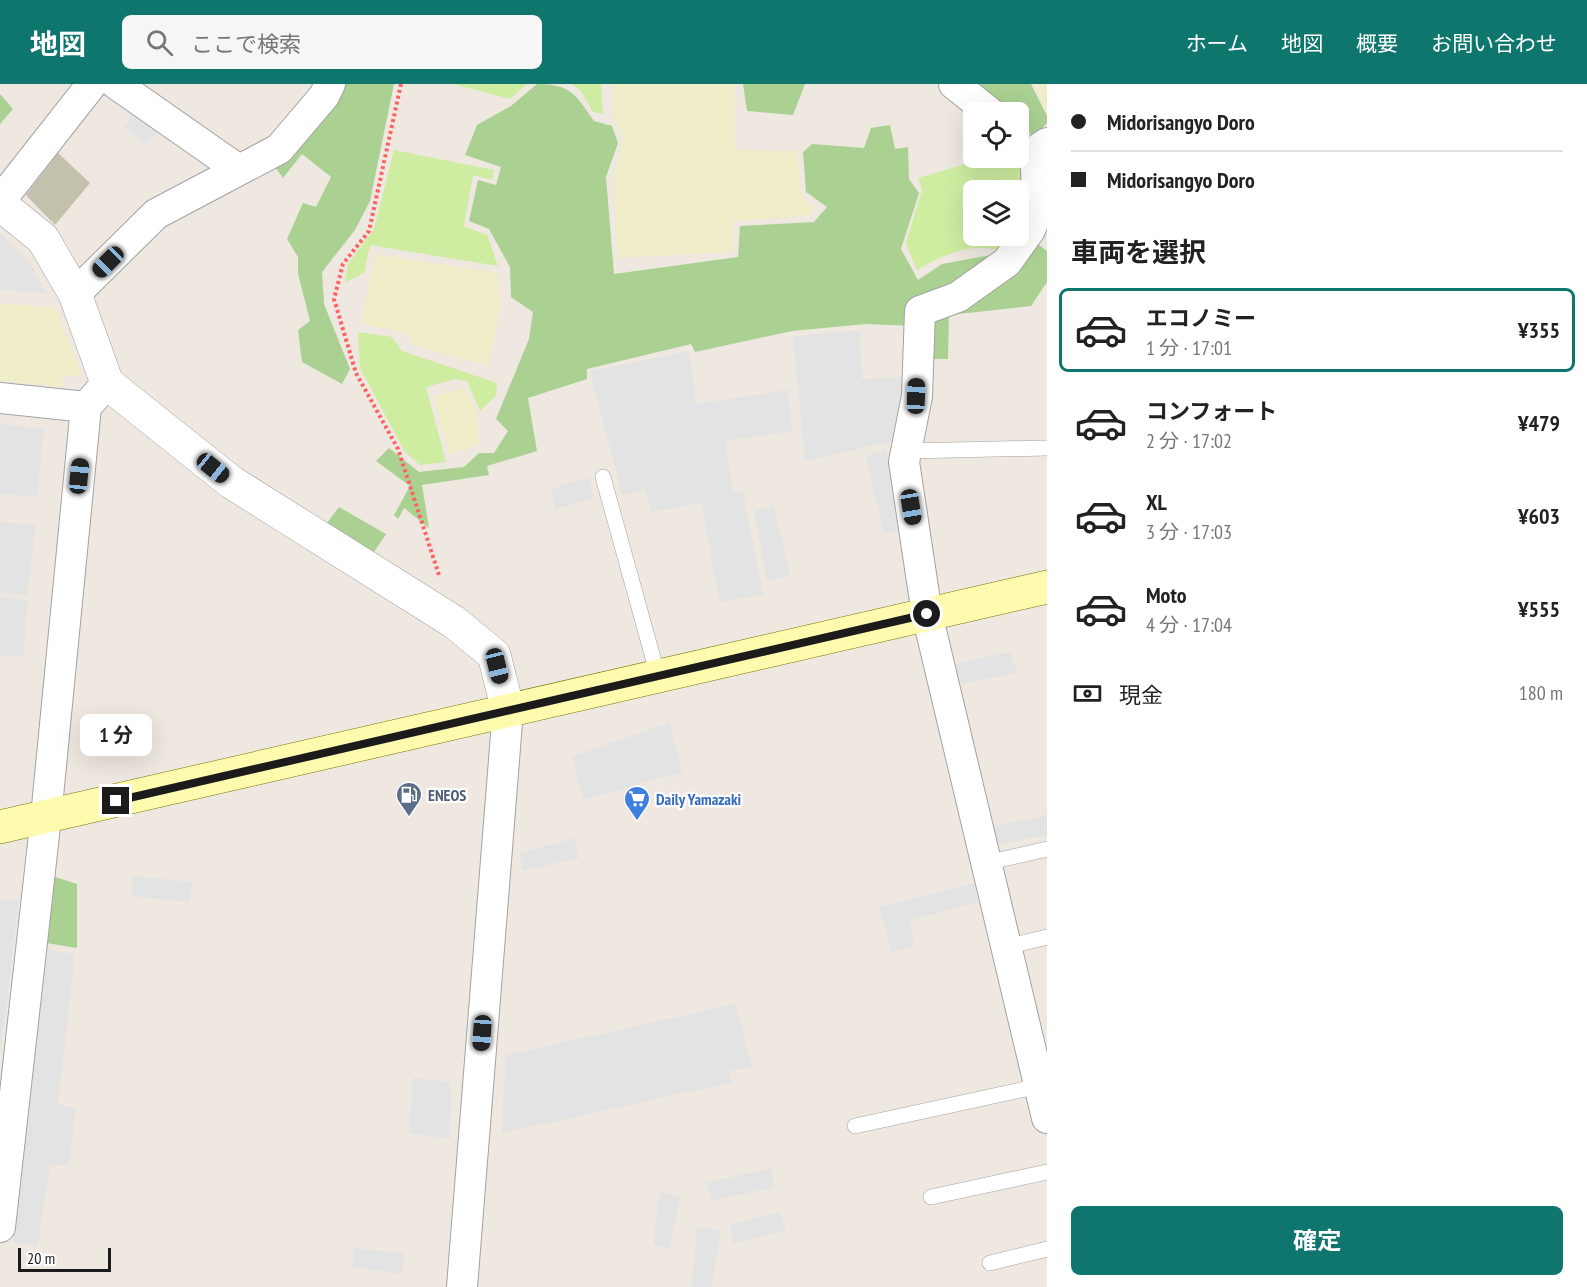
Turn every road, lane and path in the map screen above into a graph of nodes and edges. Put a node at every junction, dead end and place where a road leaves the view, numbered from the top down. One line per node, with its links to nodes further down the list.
1 (92, 84): 9 (street)
2 (116, 84): 8 (street)
3 (330, 84): 8 (street)
4 (401, 84): 18 (path)
5 (954, 84): 6 (street)
6 (976, 102)
7 (1033, 144): 14 (street)
8 (239, 170): 10 (street)
9 (0, 202): 10 (street)
10 (75, 294): 11 (street)
11 (96, 395): 12 (street); 18 (street); 21 (street)
12 (0, 398)
13 (1047, 448): 14 (lane)
14 (907, 451): 17 (street)
15 (603, 477): 19 (lane)
16 (1047, 587): 17 (main road)
17 (927, 614): 19 (main road); 24 (street)
18 (454, 622): 20 (street)
19 (658, 676): 20 (main road)
20 (508, 710): 21 (main road); 35 (street)
21 (46, 817): 22 (main road); 32 (street)
22 (0, 827)
23 (1047, 849): 24 (lane)
24 (986, 863): 26 (street)
25 (1047, 937): 26 (lane)
26 (1006, 947): 27 (street)
27 (1040, 1086): 28 (street); 29 (lane)
28 (1047, 1118)
29 (855, 1126)
30 (1047, 1172): 31 (lane)
31 (931, 1197)
32 (0, 1227)
33 (1047, 1249): 34 (lane)
34 (990, 1263)
35 (462, 1287)

